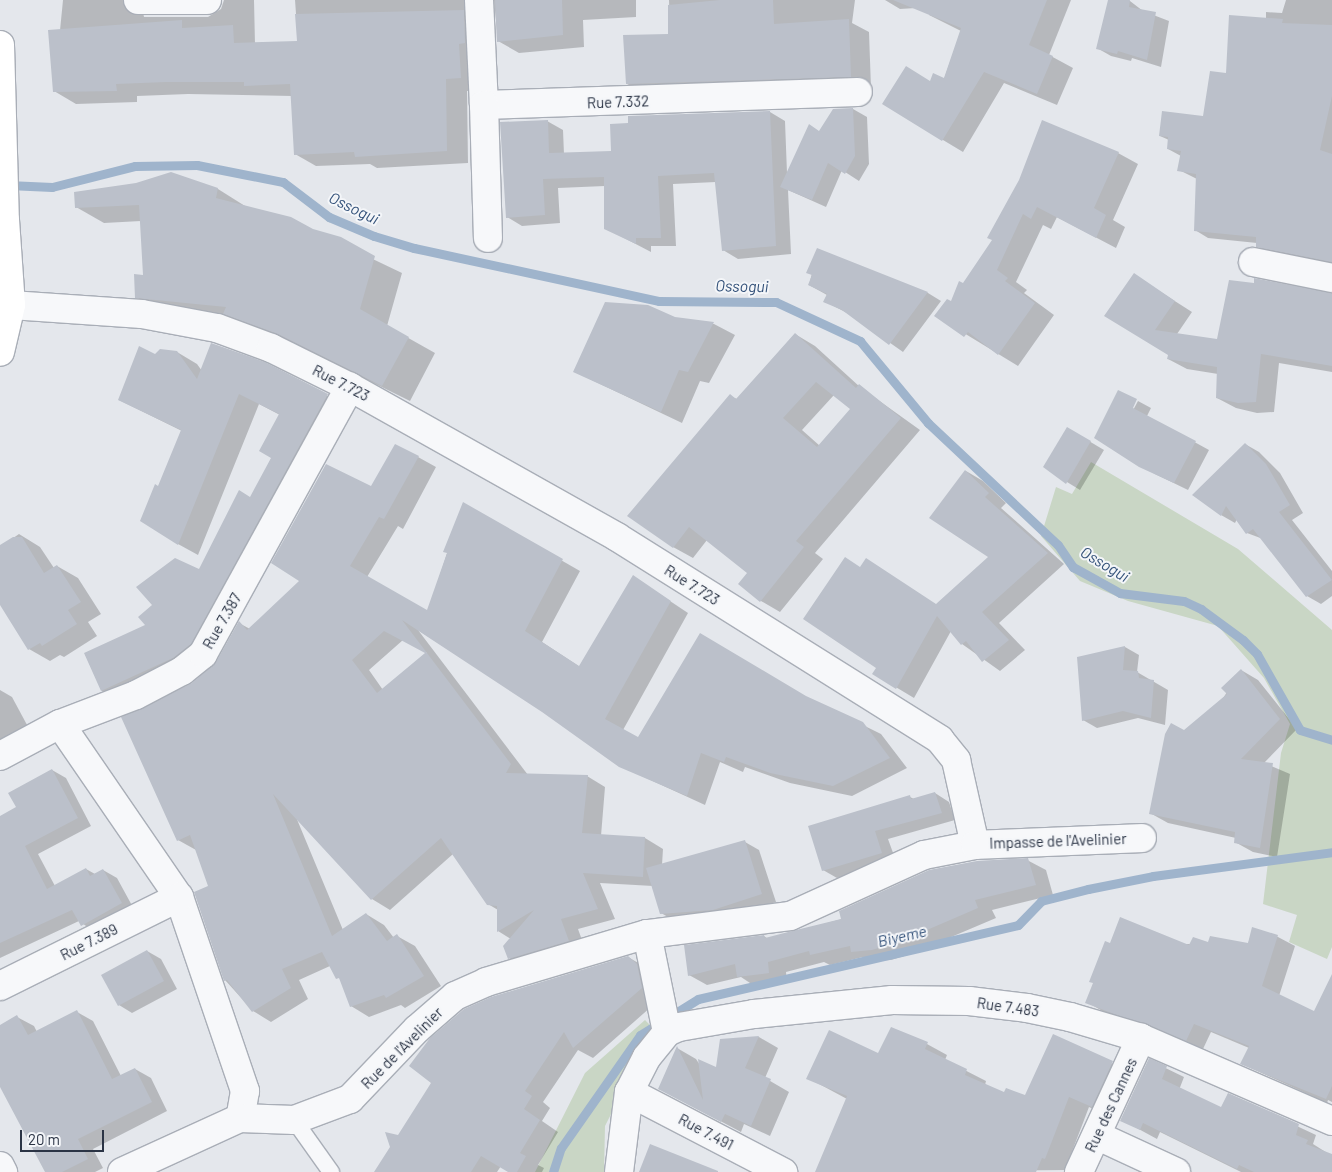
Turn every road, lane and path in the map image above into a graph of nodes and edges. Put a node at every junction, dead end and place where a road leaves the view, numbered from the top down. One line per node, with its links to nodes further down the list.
1 (138, 0): 2 (street)
2 (207, 0)
3 (479, 0): 6 (street)
4 (0, 45): 10 (main road)
5 (858, 92): 6 (street, Rue 7.332)
6 (484, 105): 7 (street)
7 (488, 238)
8 (1253, 262): 9 (street)
9 (1332, 278)
10 (11, 305): 11 (main road); 12 (street, Rue 7.723)
11 (0, 352)
12 (350, 387): 13 (street, Rue 7.387); 16 (street, Rue 7.723)
13 (60, 724): 14 (street, Rue 7.387); 17 (street)
14 (0, 756)
15 (1142, 838): 16 (street, Impasse de l'Avelinier)
16 (975, 845): 18 (street)
17 (179, 897): 19 (street, Rue 7.389); 23 (street)
18 (646, 934): 20 (street); 24 (street, Rue de l'Avelinier)
19 (0, 986)
20 (667, 1032): 21 (street, Rue 7.483); 22 (street)
21 (1141, 1038): 25 (street, Rue 7.483); 26 (street, Rue des Cannes)
22 (629, 1092): 31 (street); 32 (street, Rue 7.491)
23 (240, 1118): 24 (street, Rue de l'Avelinier); 29 (street, Rue de l'Avelinier)
24 (294, 1120): 30 (lane)
25 (1332, 1121)
26 (1098, 1136): 33 (street, Rue des Cannes); 34 (street)
27 (0, 1166): 28 (street)
28 (4, 1172)
29 (122, 1172)
30 (331, 1172)
31 (619, 1172)
32 (783, 1172)
33 (1079, 1172)
34 (1176, 1172)

